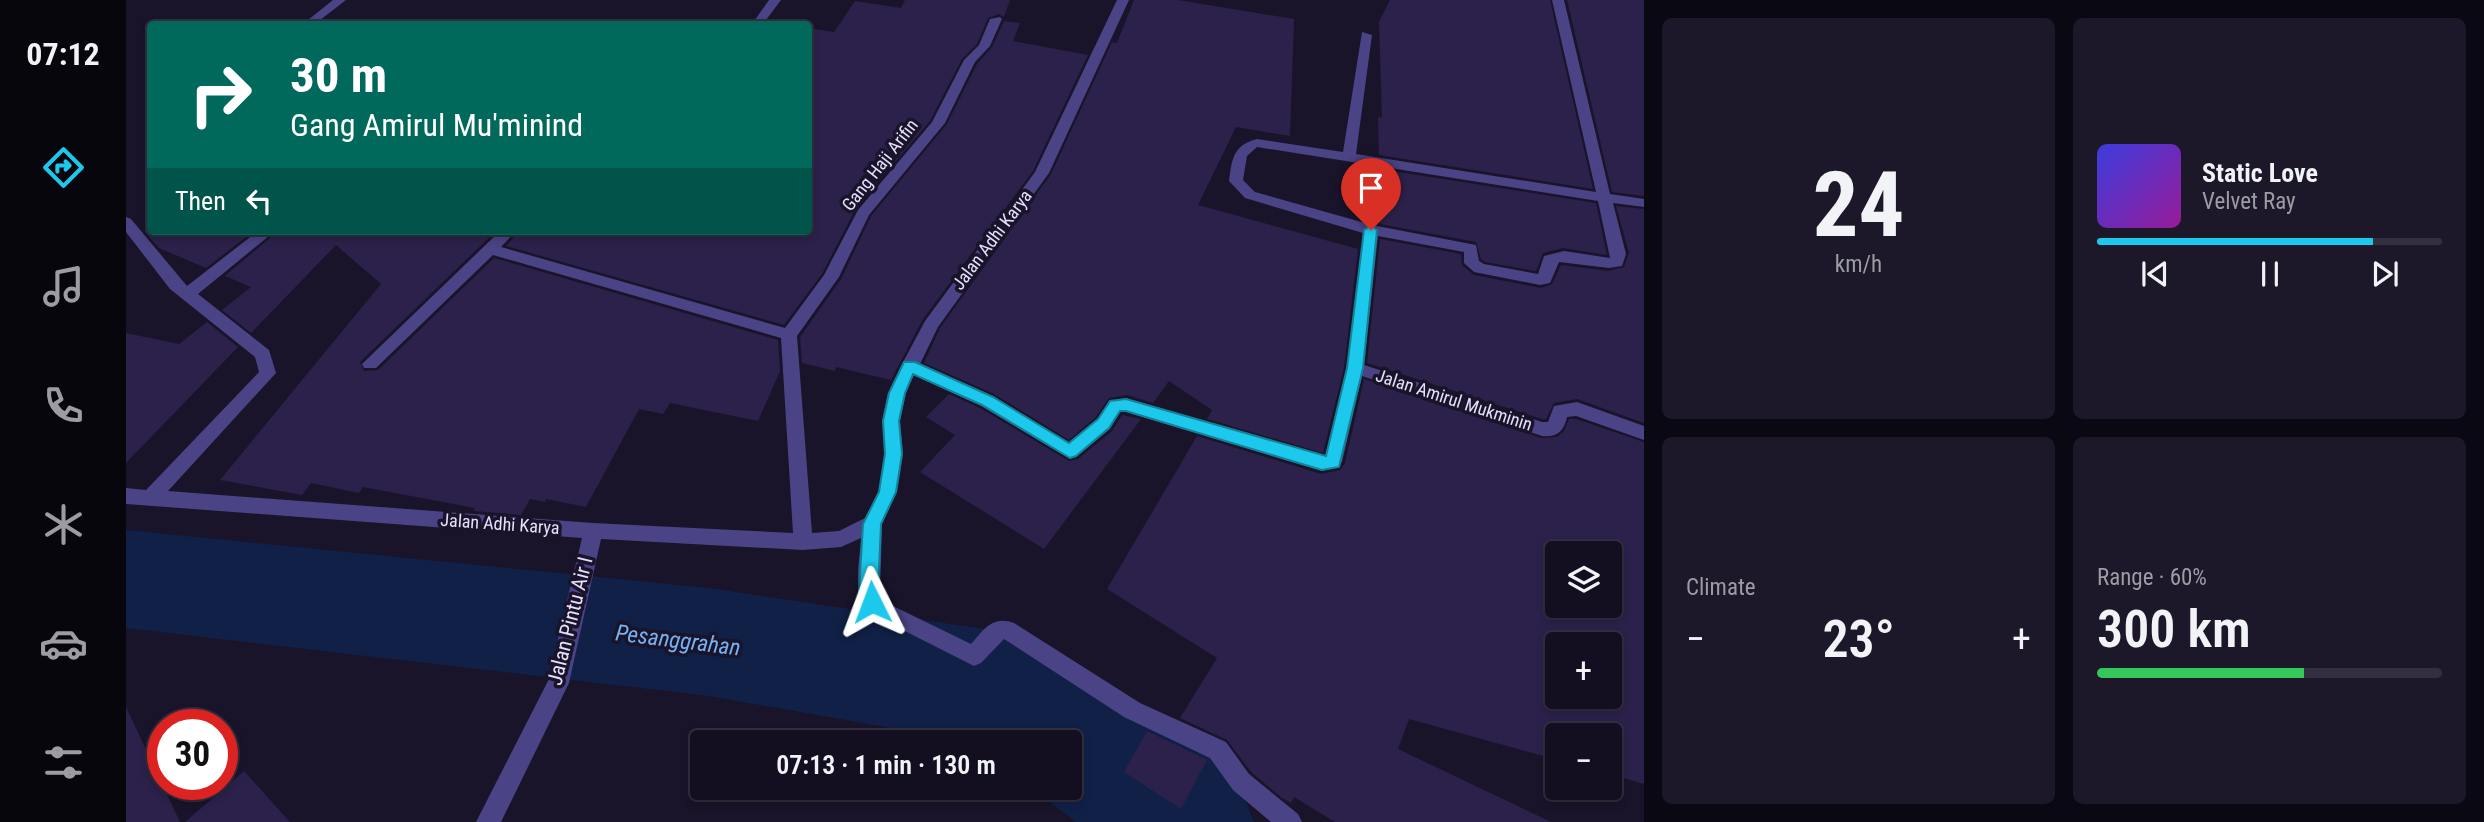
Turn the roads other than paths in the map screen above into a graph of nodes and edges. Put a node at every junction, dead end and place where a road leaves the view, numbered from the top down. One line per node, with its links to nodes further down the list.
1 (340, 0): 6 (street)
2 (775, 0): 7 (street)
3 (1123, 0): 20 (street, Jalan Adhi Karya)
4 (1558, 0): 10 (street)
5 (996, 19): 18 (street, Gang Haji Arifin)
6 (312, 21)
7 (759, 21)
8 (1366, 35): 9 (street)
9 (1349, 156): 10 (street); 13 (street)
10 (1604, 197): 11 (street); 13 (street)
11 (1644, 203)
12 (126, 222): 17 (street)
13 (1371, 230): 21 (street, Jalan Amirul Mukminin)
14 (263, 235): 17 (street)
15 (505, 235): 16 (street)
16 (490, 249): 18 (street); 19 (street)
17 (186, 295): 24 (street)
18 (789, 335): 27 (street)
19 (370, 364)
20 (909, 366): 21 (street); 25 (street, Jalan Adhi Karya)
21 (1355, 368): 22 (street, Jalan Amirul Mukminin)
22 (1644, 433)
23 (126, 496): 24 (street, Jalan Adhi Karya)
24 (150, 498): 26 (street, Jalan Adhi Karya)
25 (872, 524): 27 (street, Jalan Adhi Karya); 29 (street, Jalan Adhi Karya)
26 (593, 531): 27 (street, Jalan Adhi Karya); 28 (street, Jalan Pintu Air I)
27 (803, 542)
28 (488, 822)
29 (1290, 822)

